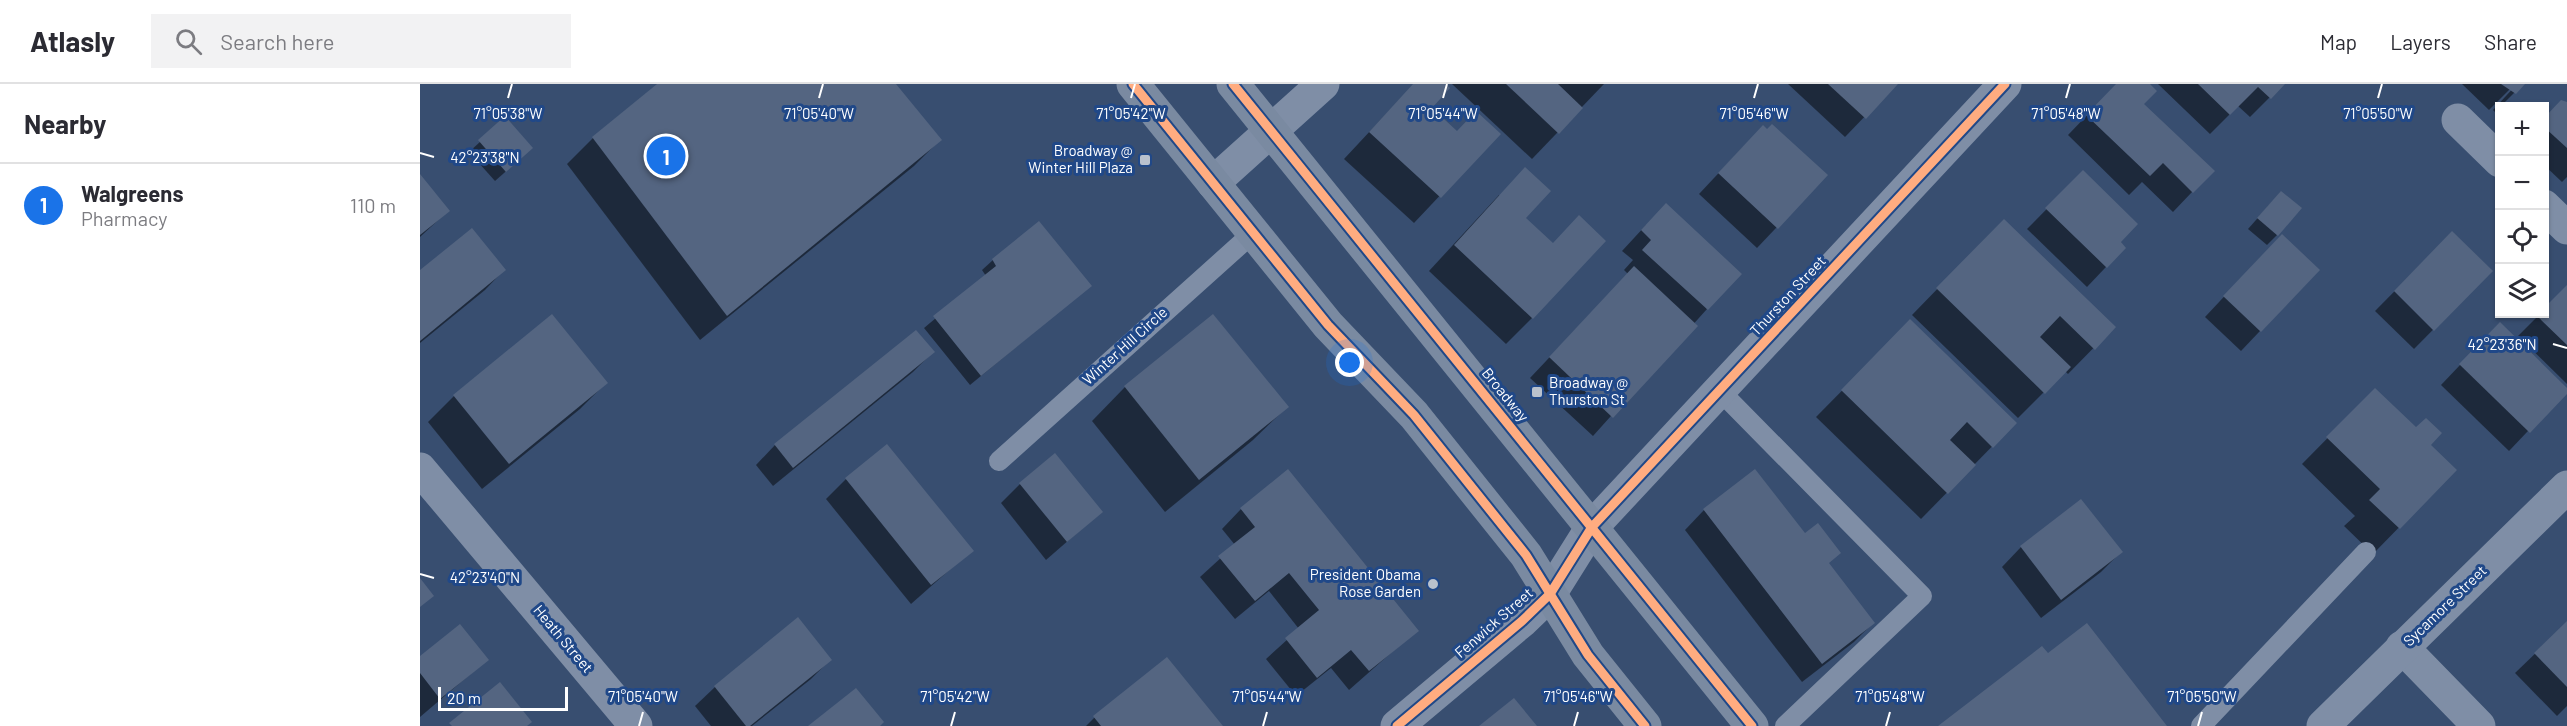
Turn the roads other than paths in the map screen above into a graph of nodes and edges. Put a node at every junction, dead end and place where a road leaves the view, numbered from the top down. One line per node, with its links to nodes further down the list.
1 (1133, 84): 8 (main road)
2 (1233, 84): 6 (main road, Broadway)
3 (1323, 84): 6 (street)
4 (2005, 84): 12 (street, Thurston Street)
5 (2458, 120): 7 (street)
6 (1271, 131): 8 (street); 16 (main road, Broadway)
7 (2495, 157)
8 (1213, 183): 11 (main road)
9 (2548, 210): 10 (street)
10 (2567, 228)
11 (1253, 233): 13 (lane, Winter Hill Circle); 18 (main road)
12 (1720, 391): 16 (street, Thurston Street); 24 (lane)
13 (999, 461)
14 (420, 469): 20 (street, Heath Street)
15 (2567, 487): 19 (street, Sycamore Street)
16 (1592, 527): 18 (street, Fenwick Street); 23 (main road, Broadway)
17 (2366, 552): 25 (lane)
18 (1550, 594): 21 (street, Fenwick Street); 22 (main road)
19 (2402, 647): 26 (street, Sycamore Street); 27 (street)
20 (636, 726)
21 (1397, 726)
22 (1645, 726)
23 (1752, 726)
24 (1785, 726)
25 (2201, 726)
26 (2323, 726)
27 (2480, 726)

